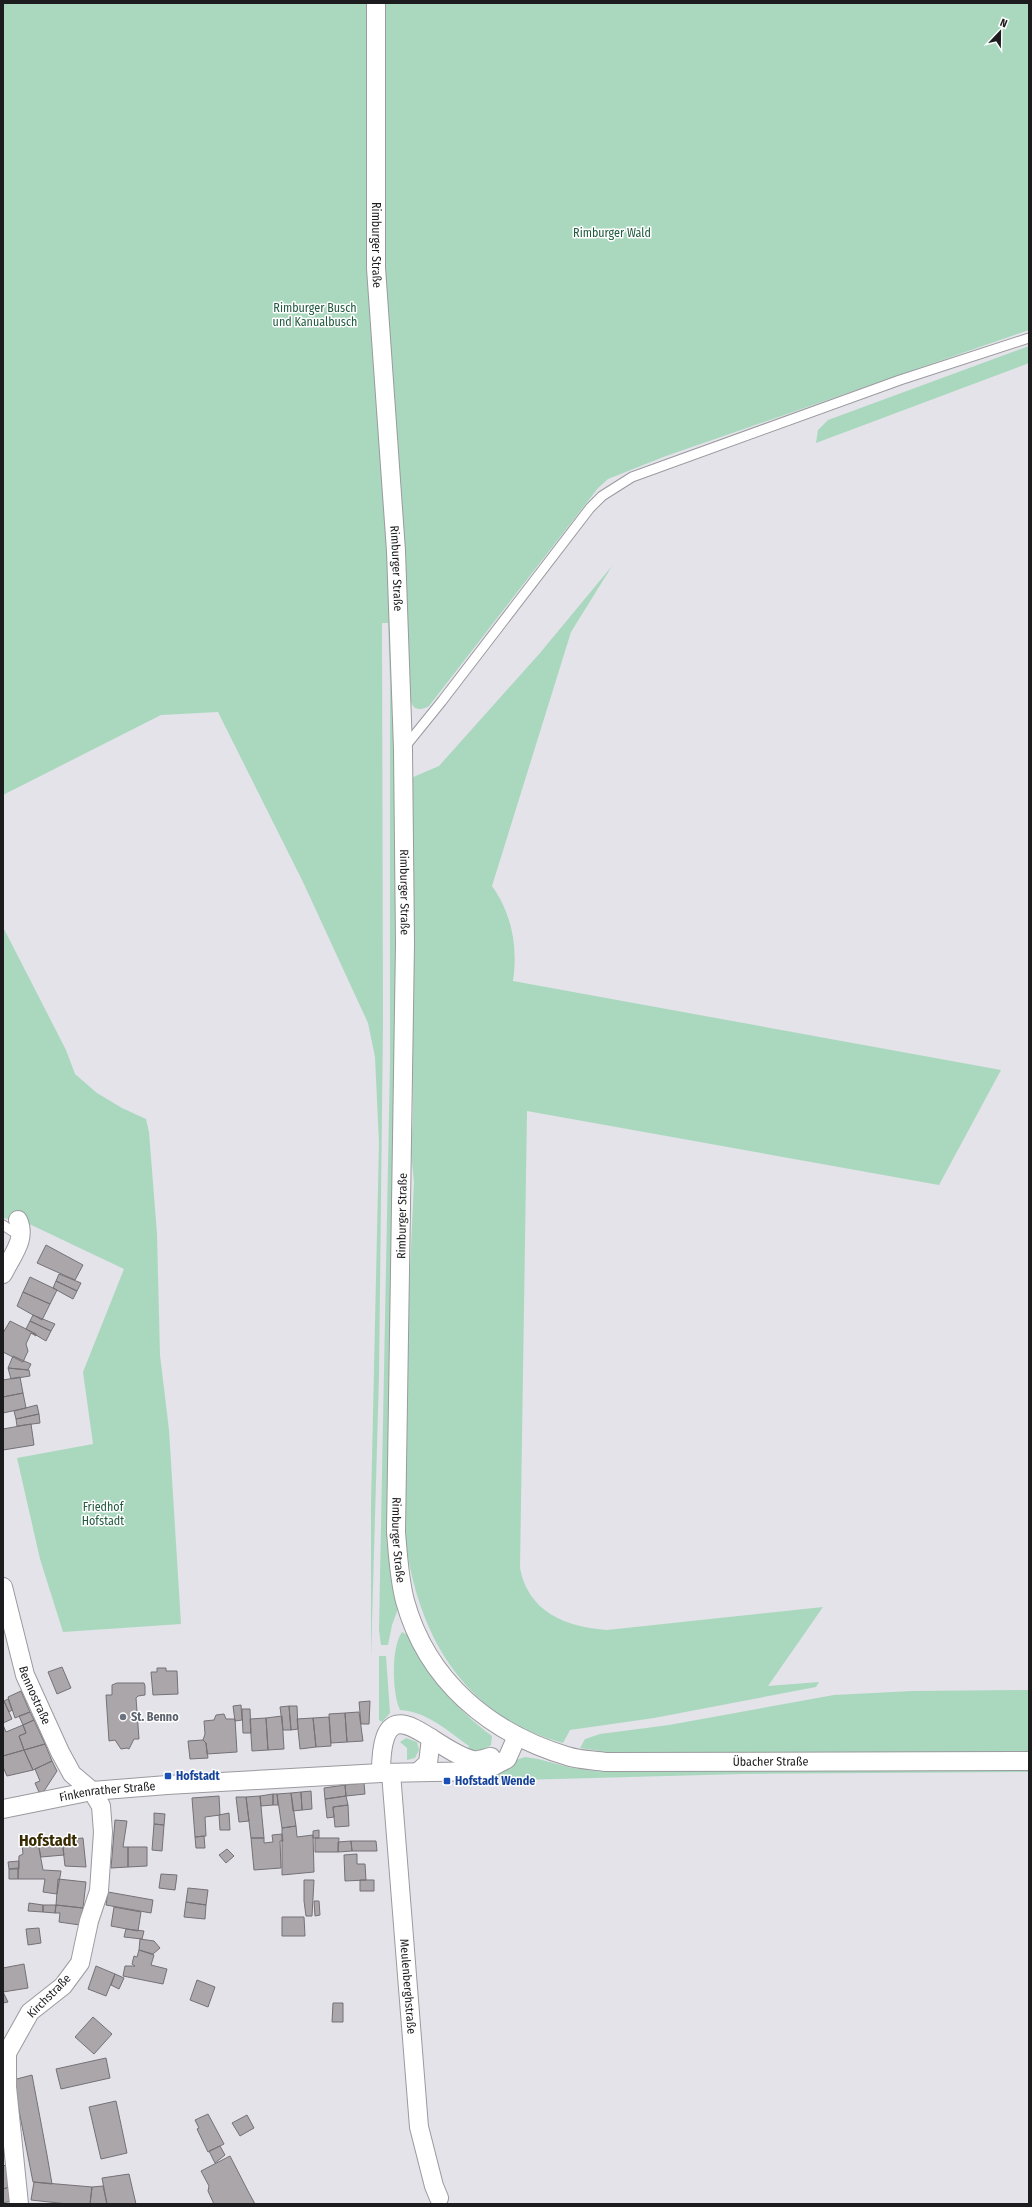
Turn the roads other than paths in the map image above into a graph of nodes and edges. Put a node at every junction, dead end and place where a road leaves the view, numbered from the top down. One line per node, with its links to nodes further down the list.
1 (376, 3): 3 (street, Rimburger Straße)
2 (1029, 338): 3 (lane)
3 (403, 750): 7 (street, Rimburger Straße)
4 (14, 1227): 5 (street)
5 (3, 1274)
6 (3, 1587): 12 (street, Bennostraße)
7 (517, 1736): 8 (street); 9 (street, Übacher Straße); 10 (street, Finkenrather Straße)
8 (431, 1738): 10 (street); 11 (street)
9 (1029, 1761)
10 (418, 1772): 11 (street, Finkenrather Straße)
11 (386, 1773): 12 (street, Finkenrather Straße); 15 (street, Meulenberghstraße)
12 (92, 1791): 13 (street, Finkenrather Straße); 14 (street, Kirchstraße)
13 (3, 1809)
14 (5, 2057): 16 (street, Kirchstraße)
15 (439, 2198)
16 (19, 2204)

